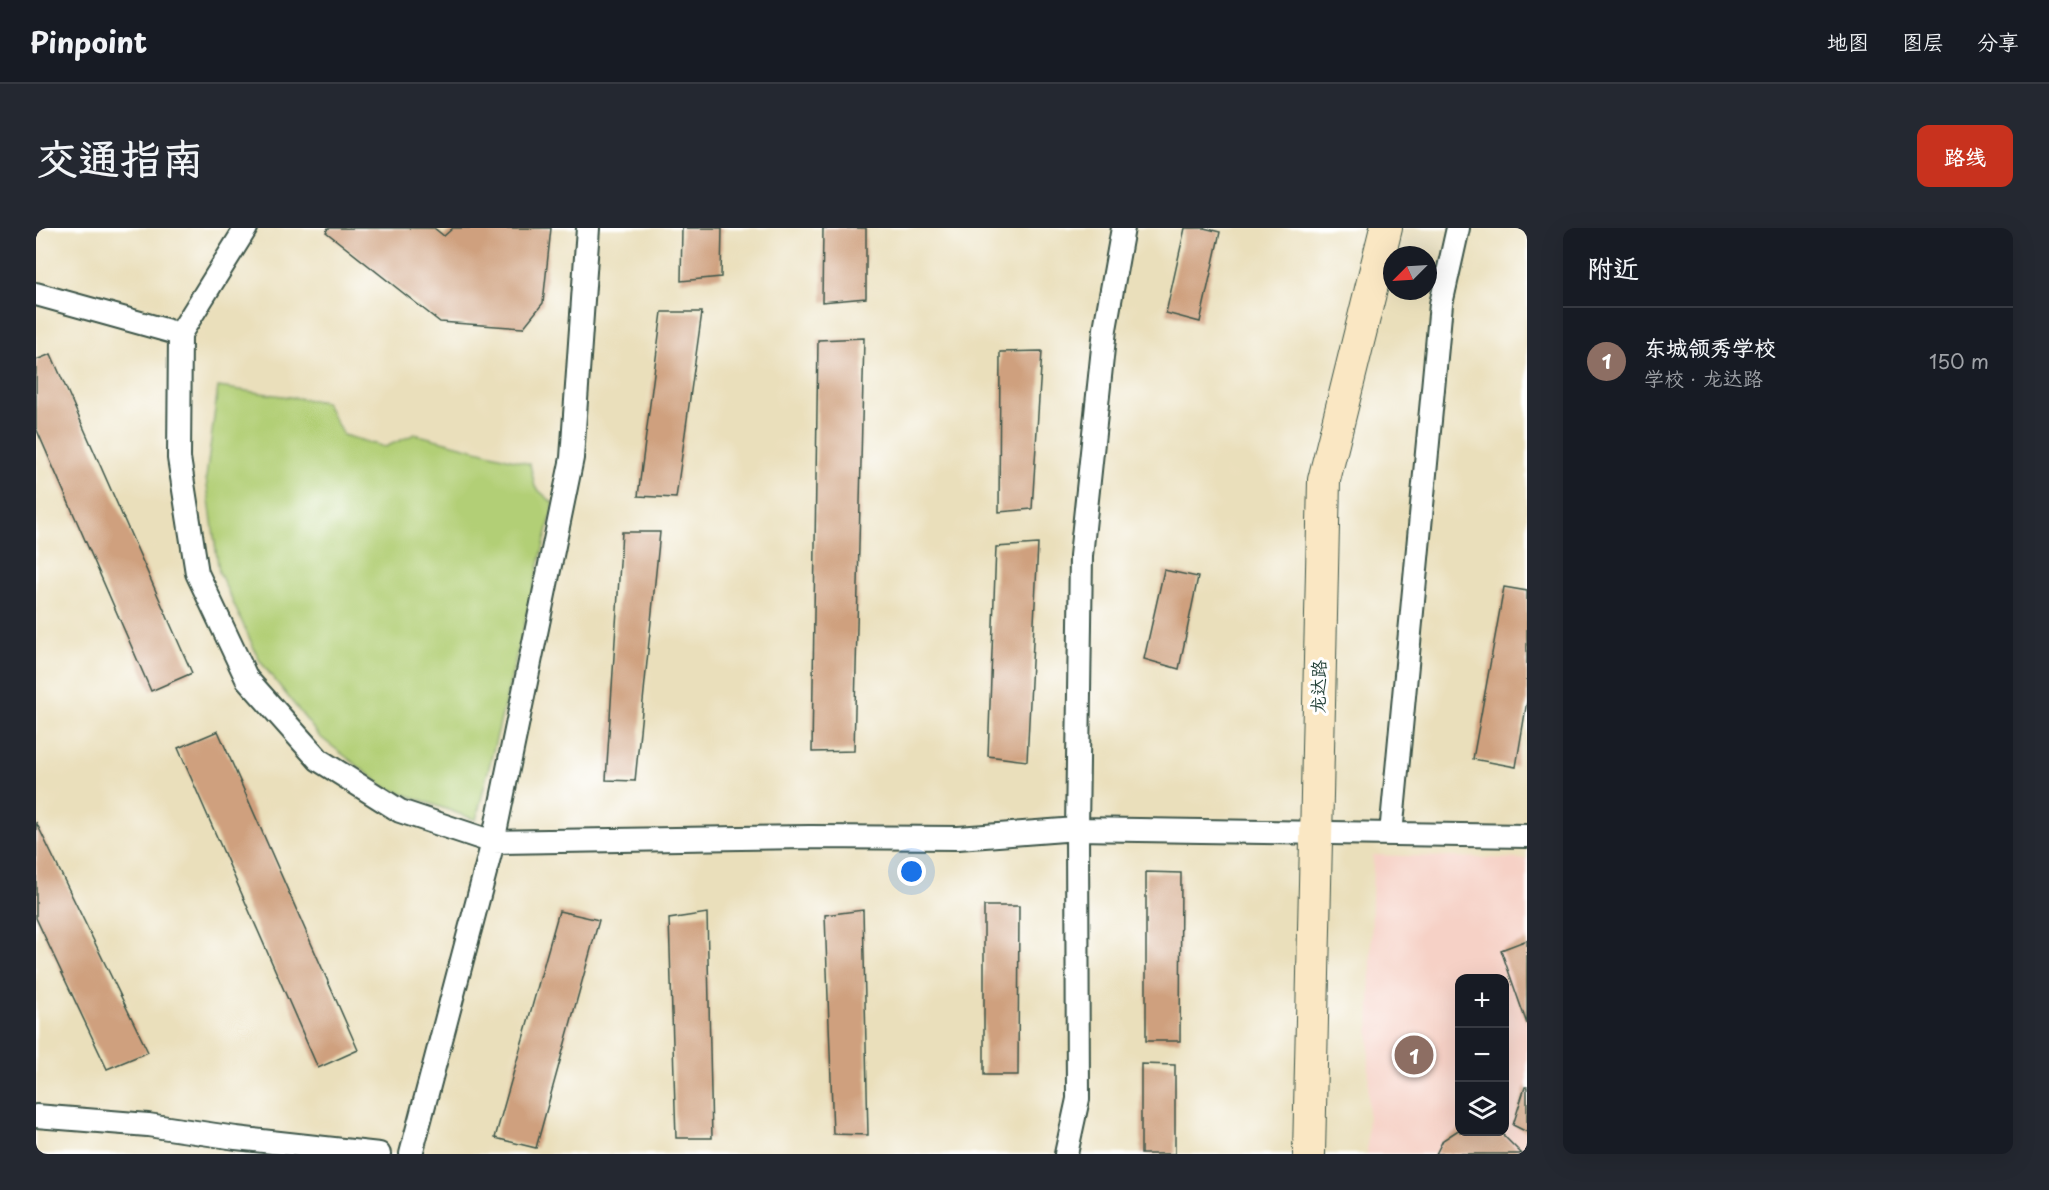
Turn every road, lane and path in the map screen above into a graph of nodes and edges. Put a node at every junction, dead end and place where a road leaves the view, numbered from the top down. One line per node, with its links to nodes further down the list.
1 (246, 228): 7 (street)
2 (588, 228): 12 (street)
3 (1123, 228): 8 (street)
4 (1386, 228): 9 (street, 龙达路)
5 (1458, 228): 10 (street)
6 (36, 294): 7 (street)
7 (180, 334): 12 (street)
8 (1077, 829): 9 (street); 12 (street); 16 (street)
9 (1316, 833): 10 (street); 17 (street, 龙达路)
10 (1391, 834): 11 (street)
11 (1527, 836)
12 (493, 842): 15 (street)
13 (36, 1116): 14 (street)
14 (380, 1154)
15 (411, 1154)
16 (1066, 1154)
17 (1309, 1154)

